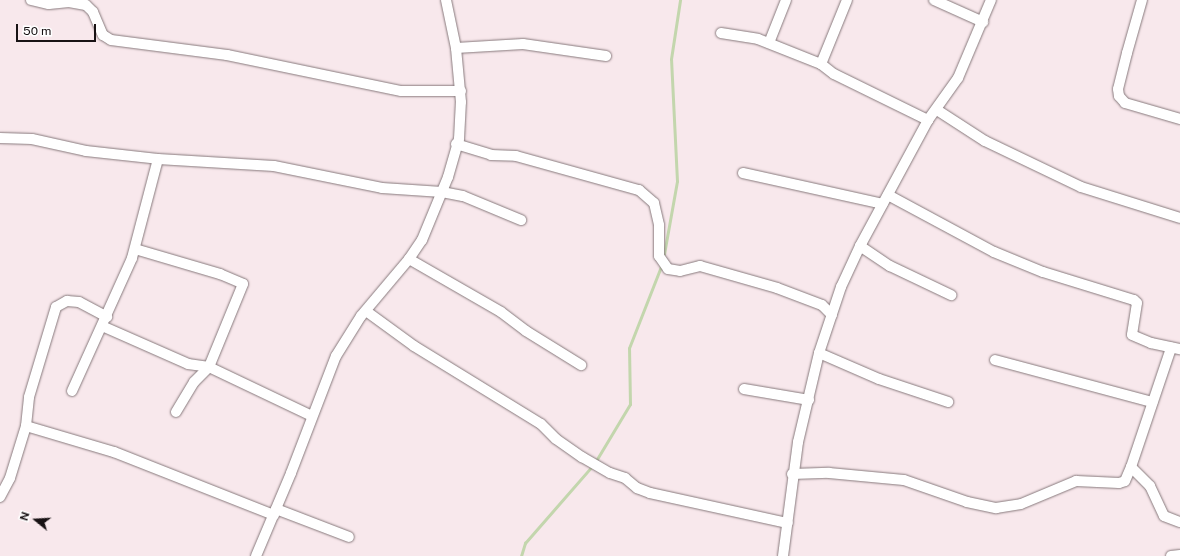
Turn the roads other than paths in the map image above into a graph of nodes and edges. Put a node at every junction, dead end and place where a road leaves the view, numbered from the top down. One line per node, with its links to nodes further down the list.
1 (31, 0): 14 (street)
2 (446, 0): 11 (street)
3 (786, 0): 10 (street)
4 (847, 0): 13 (street)
5 (934, 0): 8 (street)
6 (991, 0): 8 (street)
7 (1142, 0): 16 (street)
8 (983, 22): 15 (street)
9 (721, 32): 10 (street)
10 (769, 43): 13 (street)
11 (456, 48): 12 (street); 14 (street)
12 (606, 56)
13 (821, 64): 17 (street)
14 (461, 91): 19 (street)
15 (937, 110): 17 (street); 24 (street)
16 (1180, 119)
17 (928, 120): 23 (street)
18 (0, 138): 20 (street)
19 (456, 144): 22 (street); 31 (street)
20 (158, 159): 22 (street); 27 (street)
21 (743, 173): 23 (street)
22 (442, 192): 25 (street); 28 (street)
23 (885, 200): 26 (street); 34 (street)
24 (1180, 218)
25 (521, 220)
26 (860, 246): 29 (street); 31 (street)
27 (135, 249): 32 (street); 38 (street)
28 (409, 260): 30 (street); 37 (street)
29 (950, 295)
30 (366, 311): 45 (street); 52 (street)
31 (832, 315): 35 (street)
32 (107, 317): 33 (street); 46 (street)
33 (102, 326): 38 (street); 40 (street)
34 (1176, 348): 43 (street)
35 (820, 353): 41 (street); 42 (street)
36 (995, 360): 43 (street)
37 (581, 365)
38 (209, 367): 44 (street); 45 (street)
39 (744, 389): 41 (street)
40 (72, 391)
41 (809, 400): 48 (street)
42 (948, 402)
43 (1152, 402): 47 (street)
44 (176, 412)
45 (312, 416): 50 (street)
46 (26, 426): 49 (street); 50 (street)
47 (1131, 467): 48 (street); 51 (street)
48 (792, 474): 52 (street)
49 (0, 497)
50 (275, 512): 53 (street); 55 (street)
51 (1180, 522)
52 (788, 523): 56 (street)
53 (349, 537)
54 (1180, 555): 57 (street)
55 (256, 556)
56 (783, 556)
57 (1171, 556)

